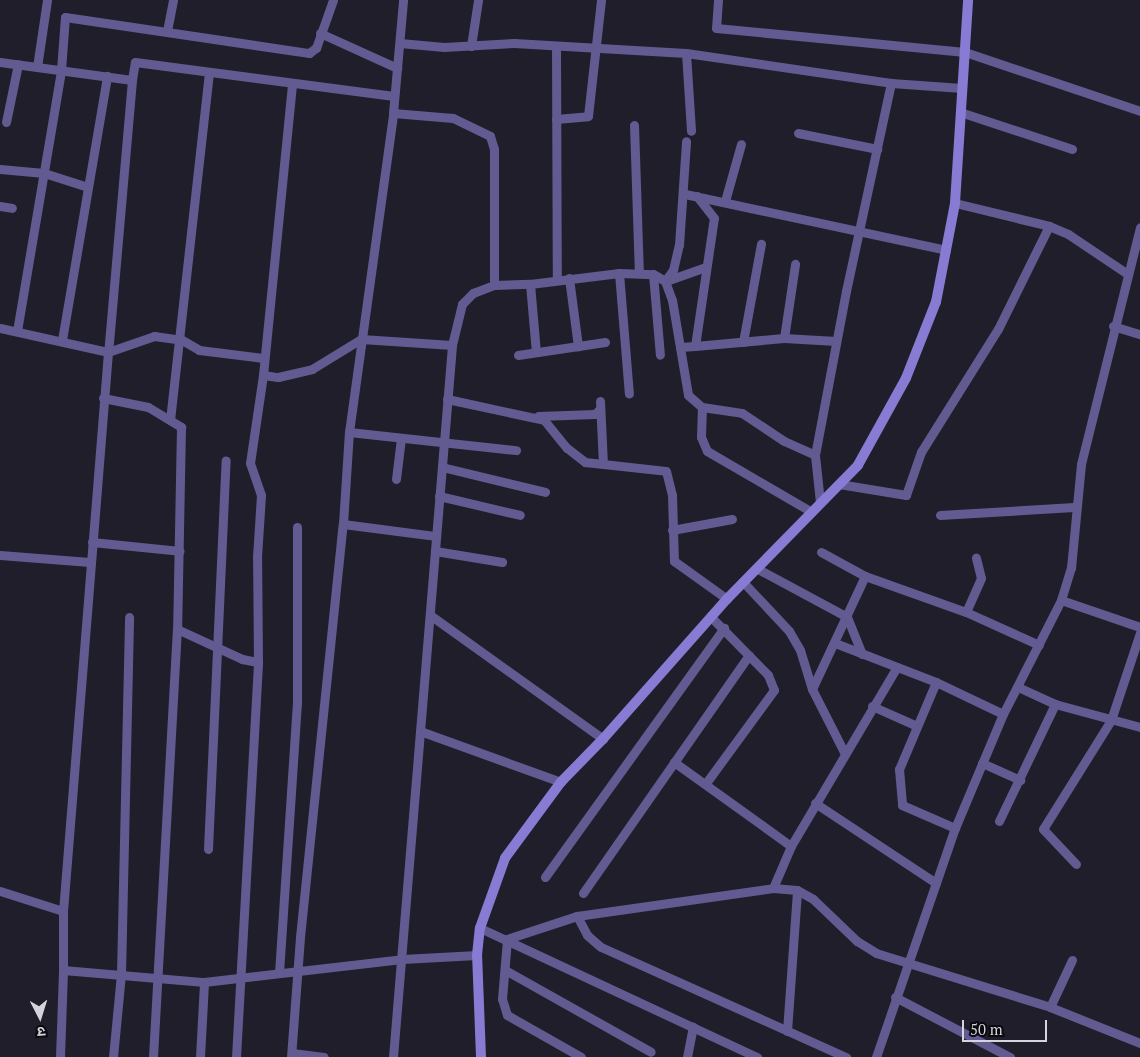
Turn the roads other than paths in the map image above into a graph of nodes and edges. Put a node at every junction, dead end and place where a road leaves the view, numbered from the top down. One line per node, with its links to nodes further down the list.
1 (48, 0): 19 (street)
2 (173, 0): 9 (street)
3 (333, 0): 10 (street)
4 (402, 0): 11 (street)
5 (478, 0): 12 (street)
6 (601, 0): 14 (street)
7 (718, 0): 15 (street)
8 (968, 0): 15 (street)
9 (167, 31): 10 (street); 21 (street)
10 (320, 36): 20 (street)
11 (400, 43): 12 (street); 20 (street)
12 (471, 46): 13 (street)
13 (556, 46): 14 (street); 32 (street)
14 (596, 48): 16 (street); 32 (street)
15 (965, 52): 27 (street); 29 (street)
16 (686, 54): 25 (street); 35 (street)
17 (0, 62): 18 (street)
18 (18, 64): 19 (street); 33 (street)
19 (37, 67): 21 (street)
20 (397, 68): 28 (street)
21 (61, 70): 23 (street); 42 (street)
22 (209, 72): 24 (street); 26 (street); 73 (street)
23 (107, 76): 24 (street); 43 (street)
24 (132, 80): 81 (street)
25 (891, 82): 27 (street); 39 (street)
26 (292, 84): 28 (street); 85 (street)
27 (962, 88): 30 (street)
28 (394, 96): 31 (street)
29 (1140, 111)
30 (960, 112): 40 (street); 47 (street)
31 (393, 113): 64 (street); 71 (street)
32 (556, 119): 62 (street)
33 (6, 122)
34 (634, 125): 57 (street)
35 (691, 131)
36 (798, 133): 39 (street)
37 (686, 140): 44 (street)
38 (741, 144): 46 (street)
39 (877, 149): 52 (street)
40 (1072, 149)
41 (0, 169): 42 (street)
42 (44, 173): 43 (street); 68 (street)
43 (88, 187): 72 (street)
44 (685, 194): 45 (street); 63 (street)
45 (697, 196): 46 (street); 56 (street)
46 (725, 201): 52 (street)
47 (955, 203): 50 (street); 54 (street)
48 (0, 206): 49 (street)
49 (12, 208)
50 (1049, 226): 58 (street); 102 (street)
51 (1140, 227): 58 (street)
52 (859, 232): 54 (street); 74 (street)
53 (761, 244): 76 (street)
54 (946, 250): 102 (street)
55 (795, 264): 70 (street)
56 (706, 267): 63 (street); 79 (street)
57 (639, 272): 59 (street); 60 (street)
58 (1126, 273): 66 (street)
59 (619, 274): 61 (street); 87 (street)
60 (653, 274): 63 (street); 84 (street)
61 (569, 278): 62 (street); 78 (street)
62 (557, 280): 65 (street)
63 (665, 281): 80 (street)
64 (494, 284): 65 (street); 77 (street)
65 (530, 284): 82 (street)
66 (1113, 326): 69 (street); 106 (street)
67 (0, 328): 68 (street)
68 (18, 331): 72 (street)
69 (1140, 334)
70 (784, 338): 74 (street); 76 (street)
71 (361, 339): 77 (street); 86 (street); 93 (street)
72 (62, 340): 81 (street)
73 (182, 340): 81 (street); 85 (street); 92 (street)
74 (836, 341): 97 (street)
75 (606, 342): 78 (street)
76 (743, 342): 79 (street)
77 (452, 345): 89 (street)
78 (578, 346): 82 (street)
79 (695, 346): 80 (street)
80 (680, 347): 90 (street)
81 (108, 352): 88 (street)
82 (536, 352): 83 (street)
83 (518, 355)
84 (660, 355)
85 (263, 358): 86 (street)
86 (263, 376): 142 (street)
87 (629, 394)
88 (103, 398): 92 (street); 115 (street)
89 (447, 399): 91 (street); 95 (street)
90 (702, 407): 97 (street); 107 (street)
91 (531, 416): 99 (street); 99 (street)
92 (170, 420): 116 (street)
93 (349, 432): 94 (street); 111 (street)
94 (401, 438): 95 (street); 101 (street)
95 (444, 443): 96 (street); 100 (street)
96 (516, 450)
97 (816, 455): 105 (street)
98 (226, 460): 139 (street)
99 (603, 464): 113 (street)
100 (442, 467): 103 (street); 104 (street)
101 (396, 479)
102 (839, 484): 105 (street)
103 (545, 492)
104 (439, 496): 108 (street); 114 (street)
105 (820, 502): 107 (street)
106 (1074, 507): 109 (street); 126 (street)
107 (810, 511): 123 (street)
108 (520, 515)
109 (940, 515)
110 (732, 519): 113 (street)
111 (343, 524): 114 (street); 183 (street)
112 (297, 527): 184 (street)
113 (672, 530): 127 (street)
114 (436, 536): 117 (street)
115 (92, 542): 116 (street); 121 (street)
116 (180, 552): 135 (street)
117 (435, 552): 122 (street); 129 (street)
118 (820, 552): 124 (street)
119 (0, 555): 121 (street)
120 (976, 558): 128 (street)
121 (90, 562): 173 (street)
122 (502, 562)
123 (756, 568): 125 (street); 132 (street)
124 (865, 576): 128 (street); 132 (street)
125 (744, 583): 127 (street); 146 (street)
126 (1060, 600): 133 (street); 138 (street)
127 (725, 601): 130 (street)
128 (966, 612): 138 (street)
129 (430, 615): 153 (street); 154 (street)
130 (713, 615): 134 (street); 154 (street)
131 (129, 616): 185 (street)
132 (847, 617): 137 (street); 140 (street)
133 (1140, 627)
134 (724, 628): 141 (street); 167 (street)
135 (177, 629): 139 (street); 186 (street)
136 (1140, 633): 150 (street)
137 (835, 643): 140 (street); 146 (street)
138 (1039, 645): 145 (street)
139 (218, 647): 142 (street); 165 (street)
140 (862, 654): 143 (street)
141 (749, 655): 156 (street); 160 (street)
142 (258, 662): 187 (street)
143 (897, 667): 144 (street); 148 (street)
144 (936, 682): 149 (street); 151 (street)
145 (1018, 686): 147 (street); 149 (street)
146 (812, 689): 155 (street)
147 (1055, 704): 150 (street); 158 (street)
148 (872, 706): 151 (street); 155 (street)
149 (1003, 714): 157 (street)
150 (1111, 720): 152 (street); 166 (street)
151 (917, 726): 163 (street)
152 (1140, 727)
153 (420, 731): 159 (street); 178 (street)
154 (603, 739): 159 (street)
155 (844, 752): 161 (street)
156 (674, 762): 160 (street); 172 (street)
157 (982, 763): 158 (street); 163 (street)
158 (1020, 780): 162 (street)
159 (562, 782): 175 (street)
160 (706, 784): 164 (street)
161 (815, 803): 164 (street); 168 (street)
162 (999, 822)
163 (955, 828): 168 (street)
164 (790, 846): 169 (street)
165 (208, 849)
166 (1076, 864)
167 (545, 877)
168 (936, 883): 180 (street)
169 (772, 888): 170 (street); 174 (street)
170 (798, 890): 180 (street); 192 (street)
171 (0, 891): 173 (street)
172 (582, 893)
173 (63, 911): 181 (street)
174 (577, 916): 176 (street); 192 (street)
175 (480, 928): 176 (street); 177 (street)
176 (507, 939): 182 (street); 191 (street)
177 (477, 955): 178 (street); 204 (street)
178 (402, 959): 183 (street); 203 (street)
179 (1072, 960): 190 (street)
180 (906, 963): 189 (street); 190 (street)
181 (62, 970): 185 (street); 197 (street)
182 (505, 970): 194 (street); 205 (street)
183 (299, 971): 184 (street); 195 (street)
184 (279, 973): 187 (street)
185 (121, 974): 186 (street); 198 (street)
186 (157, 978): 188 (street); 199 (street)
187 (239, 978): 188 (street); 201 (street)
188 (204, 982): 200 (street)
189 (895, 997): 208 (street); 209 (street)
190 (1050, 1007): 193 (street)
191 (693, 1027): 196 (street); 206 (street)
192 (787, 1031): 207 (street)
193 (1140, 1043)
194 (651, 1052)
195 (291, 1055): 202 (street)
196 (752, 1056)
197 (60, 1057)
198 (112, 1057)
199 (153, 1057)
200 (200, 1057)
201 (236, 1057)
202 (324, 1057)
203 (393, 1057)
204 (481, 1057)
205 (582, 1057)
206 (687, 1057)
207 (846, 1057)
208 (876, 1057)
209 (1010, 1057)

